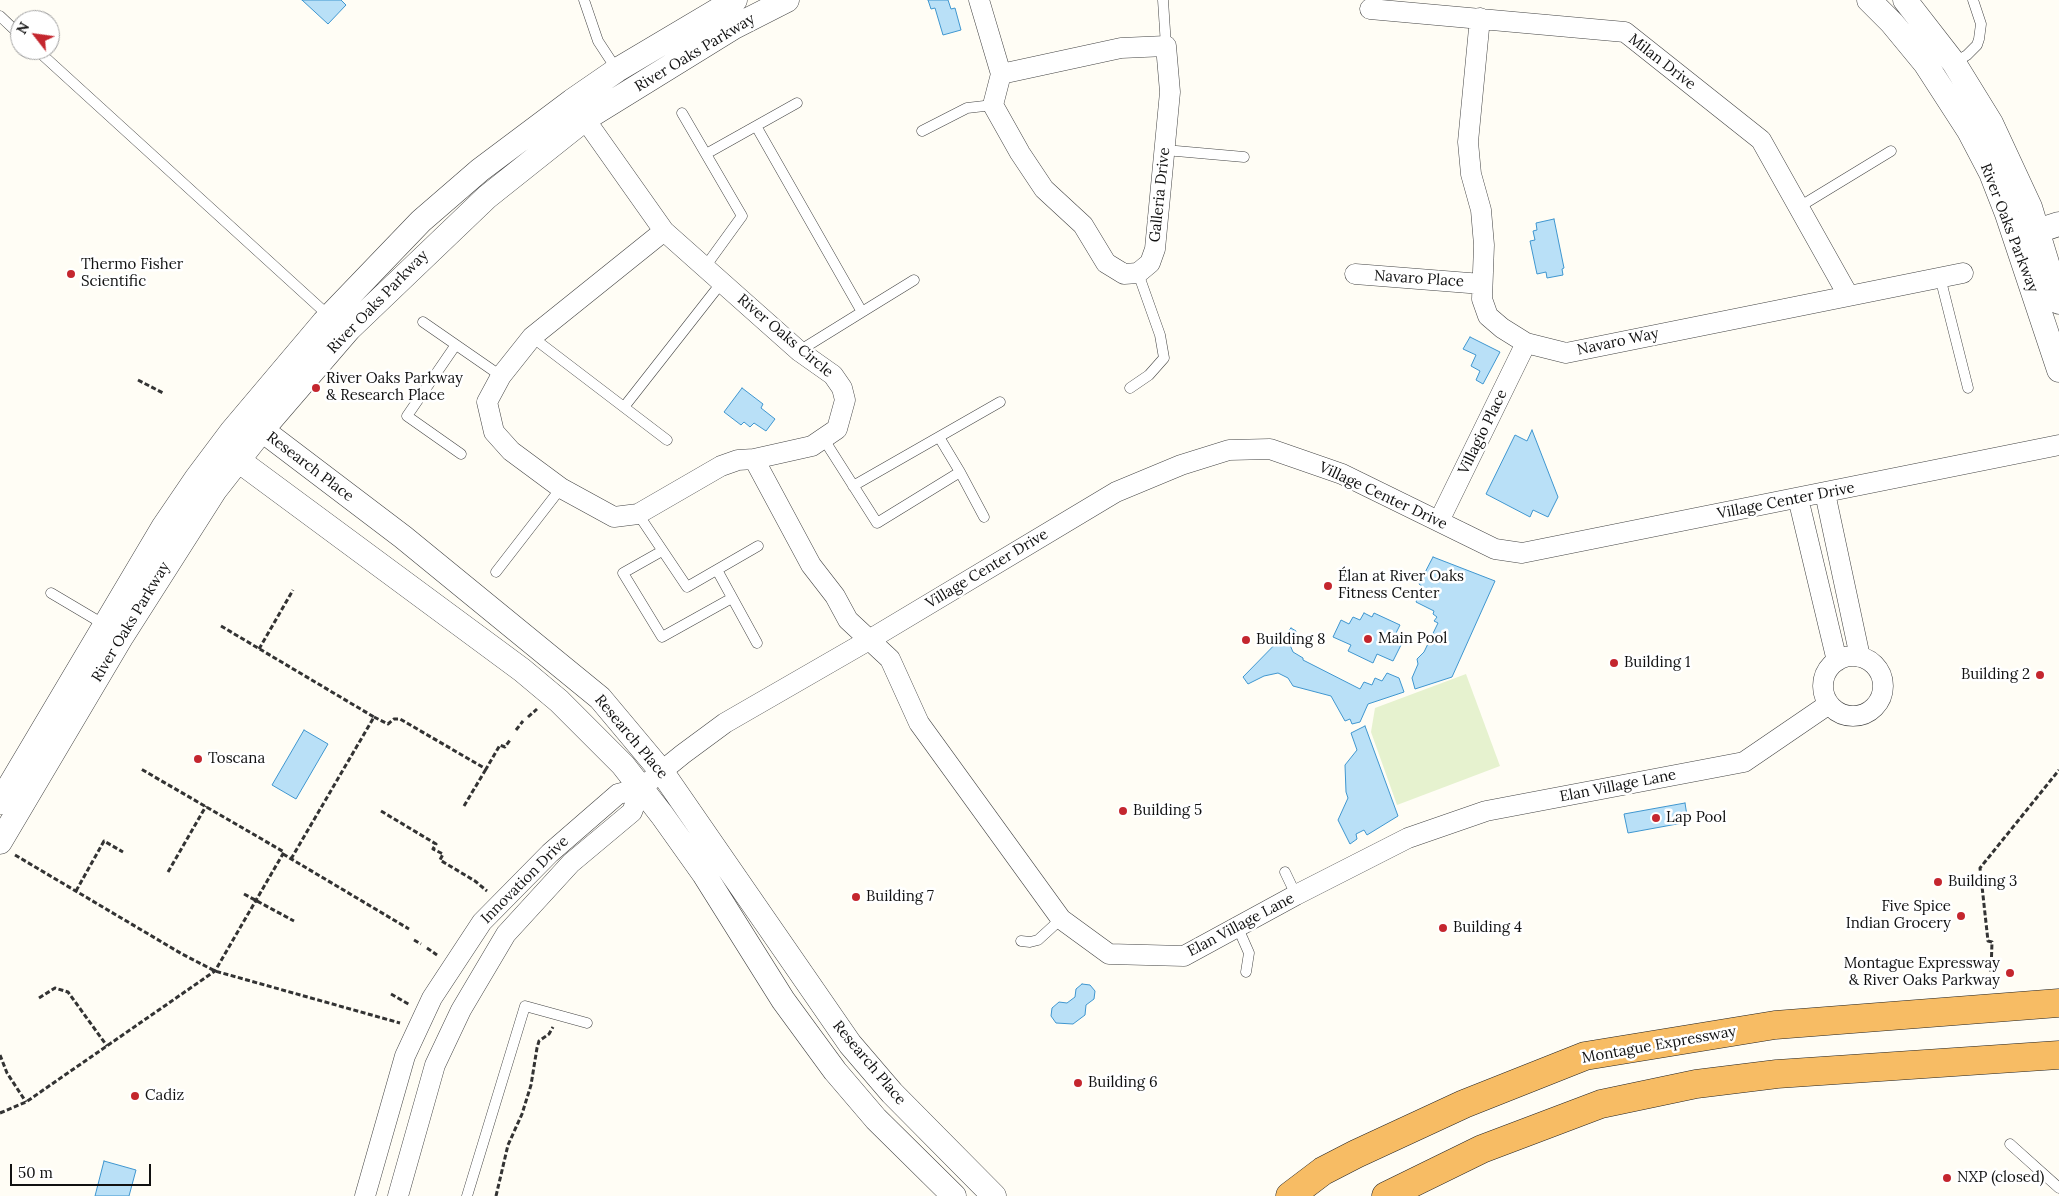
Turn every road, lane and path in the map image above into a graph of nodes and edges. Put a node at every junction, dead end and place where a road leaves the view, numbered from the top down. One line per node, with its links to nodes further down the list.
1 (584, 0): 16 (lane)
2 (735, 0): 16 (street, River Oaks Parkway)
3 (787, 0): 20 (street, River Oaks Parkway)
4 (979, 0): 17 (street)
5 (1163, 0): 13 (lane)
6 (1869, 0): 31 (street, River Oaks Parkway)
7 (1905, 0): 15 (street, River Oaks Parkway)
8 (1973, 0): 15 (lane)
9 (1370, 10): 11 (street, Milan Drive)
10 (0, 16): 12 (lane)
11 (1480, 18): 28 (street, Milan Drive); 39 (street, Navaro Way)
12 (10, 26)
13 (1166, 46): 17 (street); 24 (street, Galleria Drive)
14 (48, 60): 43 (lane)
15 (1954, 63): 31 (street, River Oaks Parkway)
16 (617, 70): 20 (street, River Oaks Parkway)
17 (1001, 74): 19 (street)
18 (797, 103): 22 (lane)
19 (993, 105): 23 (lane); 34 (street)
20 (578, 110): 30 (street, River Oaks Circle); 43 (street, River Oaks Parkway); 57 (street, River Oaks Parkway)
21 (682, 113): 26 (lane)
22 (756, 126): 26 (lane); 42 (lane)
23 (922, 131)
24 (1165, 150): 27 (lane); 34 (street, Galleria Drive)
25 (1891, 151): 28 (lane)
26 (706, 154): 32 (lane)
27 (1244, 157)
28 (1799, 207): 40 (street, Milan Drive)
29 (2059, 224): 31 (street)
30 (664, 230): 32 (street, River Oaks Circle); 45 (street, River Oaks Circle)
31 (2026, 235): 41 (street, River Oaks Parkway); 49 (street, River Oaks Parkway)
32 (704, 267): 38 (street, River Oaks Circle)
33 (1963, 272): 36 (street, Navaro Way)
34 (1138, 273): 52 (lane)
35 (1355, 274): 39 (street, Navaro Place)
36 (1940, 277): 40 (street, Navaro Way); 53 (lane)
37 (914, 280): 42 (lane)
38 (722, 282): 48 (street, River Oaks Circle); 56 (lane)
39 (1482, 284): 46 (street, Navaro Way)
40 (1848, 295): 46 (street, Navaro Way)
41 (2059, 302)
42 (862, 312): 48 (lane)
43 (329, 316): 58 (street, River Oaks Parkway)
44 (423, 322): 47 (lane)
45 (532, 337): 50 (street, River Oaks Circle); 56 (lane)
46 (1526, 343): 73 (street, Villagio Place)
47 (455, 346): 50 (lane); 63 (lane)
48 (799, 350): 60 (street, River Oaks Circle)
49 (2059, 370)
50 (501, 376): 68 (street, River Oaks Circle)
51 (138, 380): 54 (path)
52 (1130, 388)
53 (1968, 388)
54 (163, 393)
55 (1000, 402): 59 (lane)
56 (624, 407): 61 (lane)
57 (262, 430): 58 (street, Research Place); 65 (street, River Oaks Parkway); 99 (street, Research Place)
58 (232, 431): 65 (street); 83 (street, River Oaks Parkway)
59 (939, 437): 66 (lane); 67 (lane)
60 (823, 438): 64 (street, River Oaks Circle); 67 (lane)
61 (667, 440)
62 (2059, 445): 69 (street, Village Center Drive)
63 (461, 454)
64 (754, 459): 71 (street, River Oaks Circle); 84 (street, Elan Village Lane)
65 (238, 460): 83 (street, River Oaks Parkway); 100 (street, Research Place)
66 (960, 472): 67 (lane); 72 (lane)
67 (853, 486)
68 (561, 488): 71 (street, River Oaks Circle); 77 (lane)
69 (1825, 493): 70 (street, Village Center Drive); 78 (street)
70 (1798, 498): 73 (street, Village Center Drive); 78 (street)
71 (638, 514): 75 (lane)
72 (984, 517)
73 (1439, 521): 84 (street, Village Center Drive)
74 (758, 546): 76 (lane)
75 (662, 551): 76 (lane); 81 (lane)
76 (717, 570): 81 (lane)
77 (496, 572)
78 (1832, 586): 87 (street); 88 (street)
79 (293, 590): 86 (path)
80 (51, 593): 83 (lane)
81 (732, 598): 85 (lane)
82 (221, 626): 86 (path)
83 (113, 631): 101 (street, River Oaks Parkway)
84 (870, 640): 99 (street, Village Center Drive); 116 (street, Elan Village Lane)
85 (757, 643)
86 (259, 648): 91 (path)
87 (1860, 657): 88 (street); 89 (street)
88 (1837, 661): 89 (street)
89 (1829, 704): 114 (street, Elan Village Lane)
90 (539, 707): 92 (path)
91 (374, 717): 97 (path); 108 (path)
92 (528, 717)
93 (523, 721): 94 (path)
94 (516, 730)
95 (510, 740): 97 (path)
96 (140, 769): 102 (path)
97 (486, 769): 103 (path)
98 (2059, 770): 127 (path)
99 (662, 772): 100 (street, Innovation Drive); 147 (street, Research Place)
100 (641, 788): 142 (street, Innovation Drive); 143 (street, Innovation Drive); 146 (street, Research Place)
101 (9, 800): 105 (street, River Oaks Parkway)
102 (206, 806): 107 (path); 109 (path)
103 (464, 806)
104 (381, 811): 112 (path)
105 (8, 848): 111 (path)
106 (123, 852): 111 (path)
107 (283, 854): 108 (path); 115 (path)
108 (291, 859): 119 (path)
109 (168, 872)
110 (1285, 872): 114 (lane)
111 (76, 891): 125 (path)
112 (487, 892)
113 (244, 894): 115 (path)
114 (1296, 895): 118 (street, Elan Village Lane)
115 (256, 901): 117 (path); 125 (path)
116 (1061, 919): 118 (street, Elan Village Lane); 121 (lane)
117 (294, 922)
118 (1238, 928): 126 (lane)
119 (409, 929)
120 (414, 940): 122 (path)
121 (1021, 941)
122 (421, 944)
123 (427, 948): 124 (path)
124 (440, 956)
125 (215, 971): 134 (path); 135 (path)
126 (1246, 972)
127 (1991, 972)
128 (391, 994): 130 (path)
129 (39, 998): 135 (path)
130 (403, 1001)
131 (2059, 1003): 148 (highway, Montague Expressway)
132 (556, 1014): 133 (lane); 144 (lane); 145 (path)
133 (587, 1022)
134 (403, 1024)
135 (107, 1046): 138 (path)
136 (0, 1055): 138 (path)
137 (2059, 1055): 149 (highway)
138 (26, 1102): 139 (path)
139 (0, 1113)
140 (2010, 1144): 141 (lane)
141 (2059, 1188)
142 (365, 1196)
143 (398, 1196)
144 (467, 1196)
145 (496, 1196)
146 (954, 1196)
147 (994, 1196)
148 (1290, 1196)
149 (1386, 1196)

